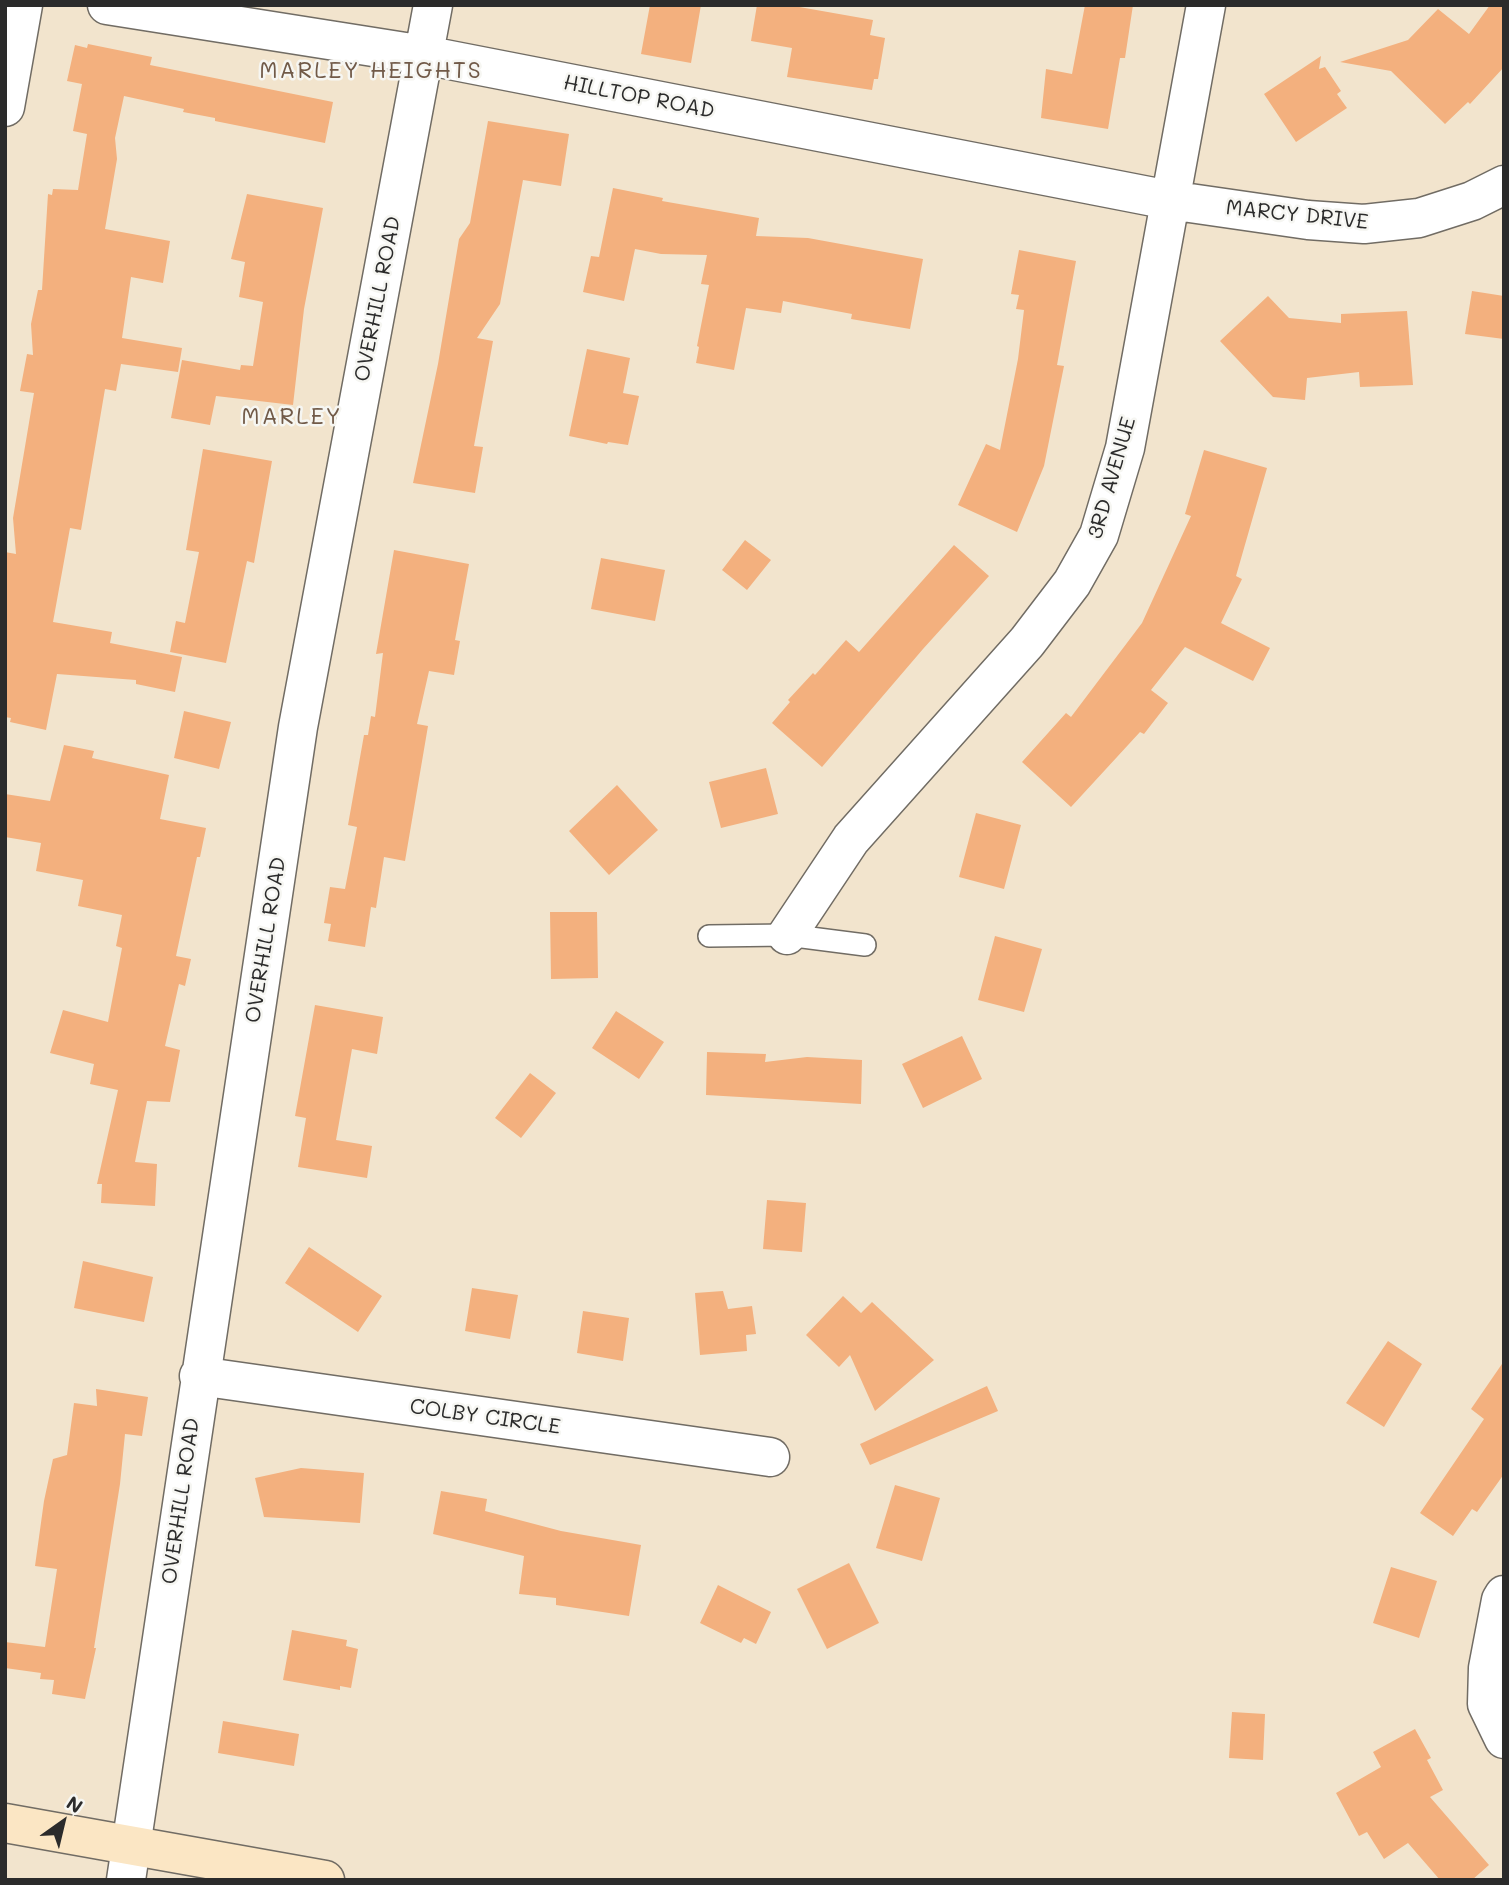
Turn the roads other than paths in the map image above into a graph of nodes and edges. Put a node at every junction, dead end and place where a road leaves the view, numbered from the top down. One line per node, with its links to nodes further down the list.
1 (23, 5): 6 (street)
2 (107, 5): 5 (street, HILLTOP ROAD)
3 (433, 5): 5 (street, OVERHILL ROAD)
4 (1206, 5): 8 (street, 3RD AVENUE)
5 (424, 55): 8 (street, HILLTOP ROAD); 12 (street, OVERHILL ROAD)
6 (5, 107)
7 (1504, 185): 8 (street, MARCY DRIVE)
8 (1169, 200): 9 (street, 3RD AVENUE)
9 (787, 935): 10 (lane); 11 (lane)
10 (709, 936)
11 (865, 945)
12 (199, 1376): 13 (street, COLBY CIRCLE); 17 (street, OVERHILL ROAD)
13 (770, 1457)
14 (1504, 1595): 15 (street)
15 (1504, 1740)
16 (5, 1823): 17 (main road)
17 (128, 1862): 18 (main road)
18 (325, 1880)

